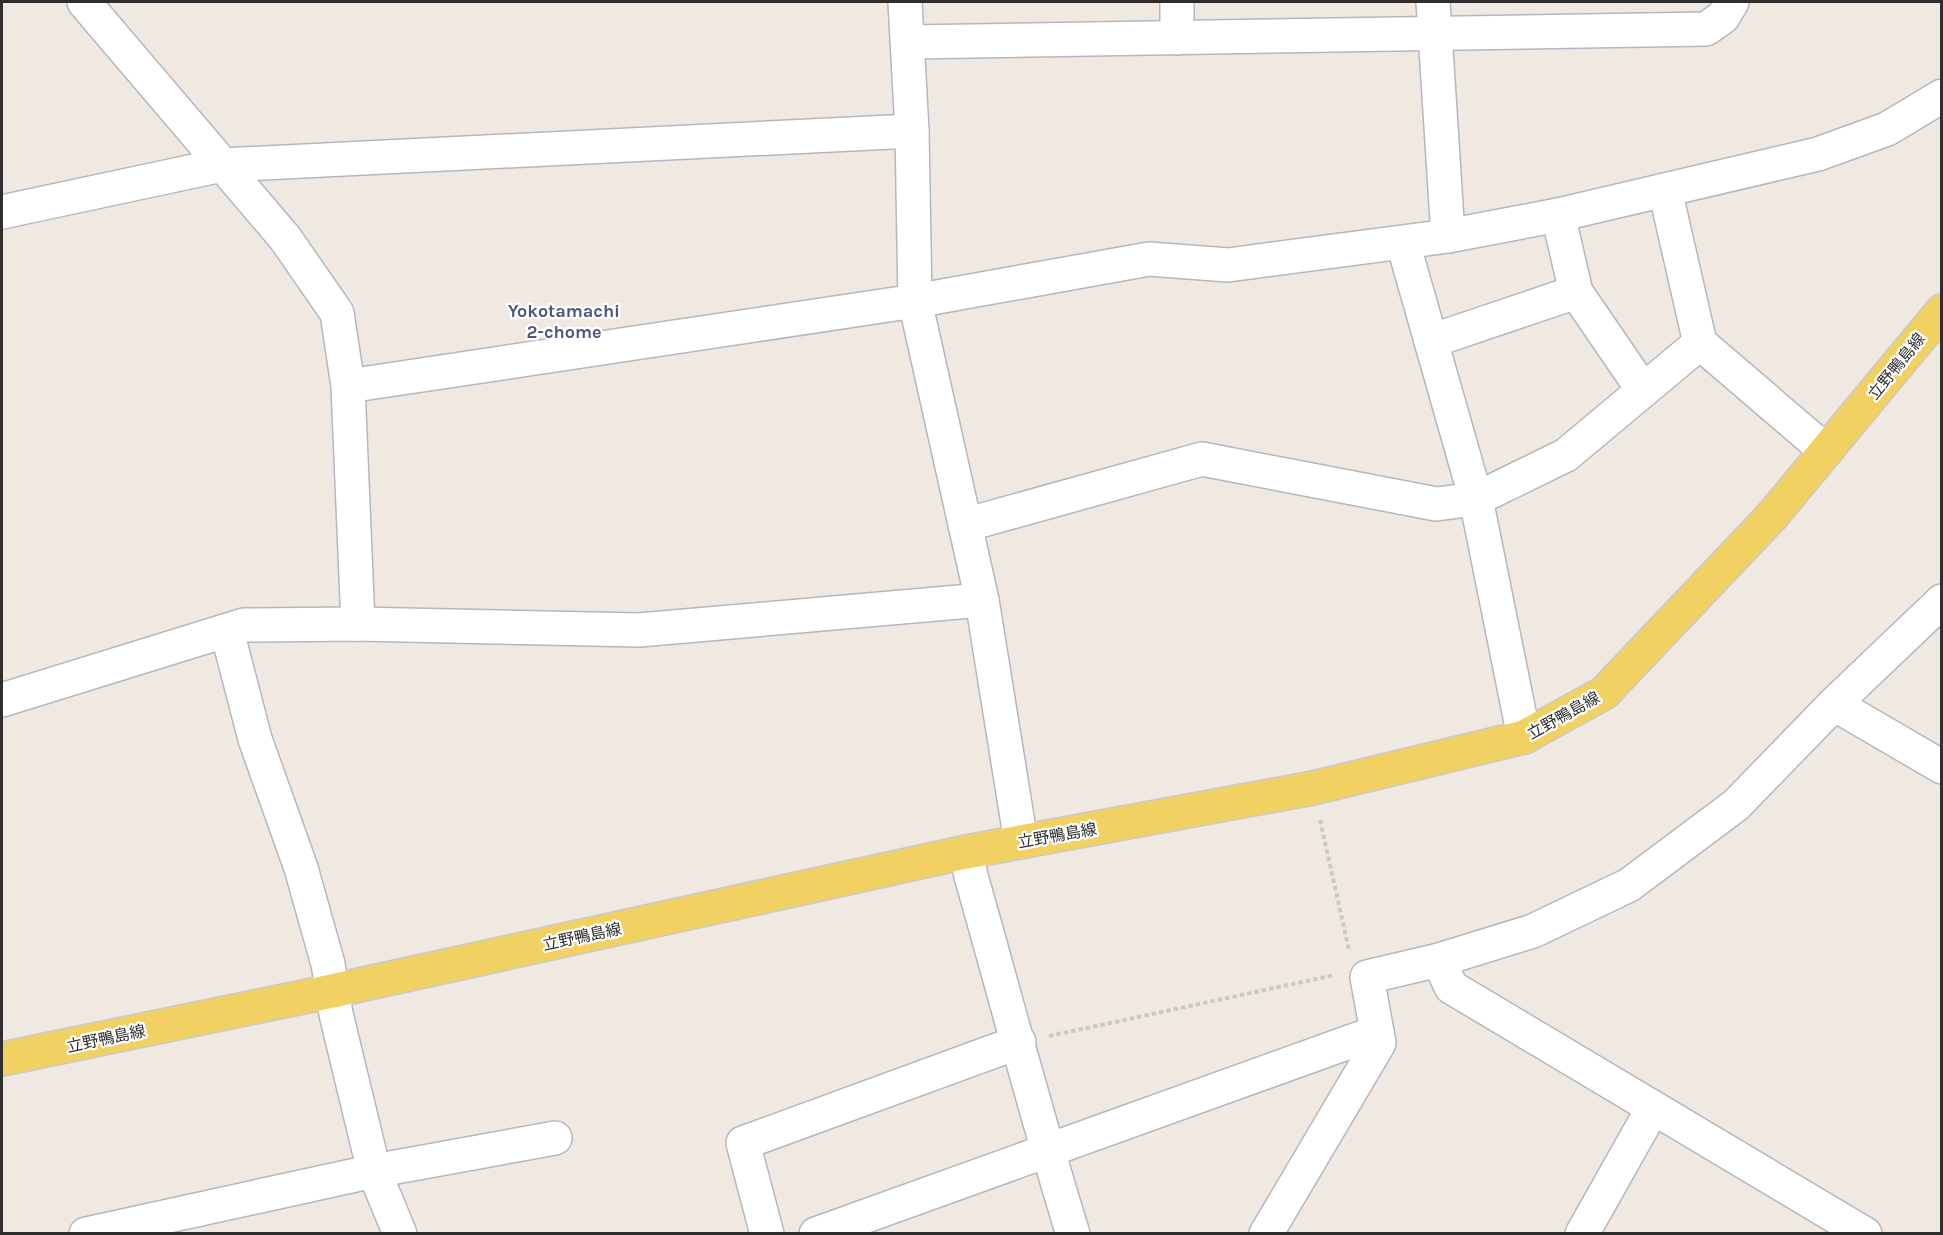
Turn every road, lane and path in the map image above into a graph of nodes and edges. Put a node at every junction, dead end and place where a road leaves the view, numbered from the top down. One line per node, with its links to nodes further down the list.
1 (84, 2): 11 (street)
2 (905, 2): 8 (street)
3 (1177, 2): 7 (street)
4 (1433, 2): 6 (street)
5 (1732, 2): 6 (street)
6 (1435, 34): 7 (street); 15 (street)
7 (1177, 38): 8 (street)
8 (908, 42): 10 (street)
9 (1941, 96): 12 (street)
10 (912, 130): 11 (street); 18 (street)
11 (222, 165): 13 (street); 22 (street)
12 (1665, 190): 14 (street); 21 (street)
13 (2, 212)
14 (1558, 215): 15 (street); 17 (street)
15 (1448, 236): 16 (street)
16 (1403, 243): 18 (street); 20 (street)
17 (1576, 292): 20 (street); 23 (street)
18 (915, 302): 22 (street); 26 (street)
19 (1941, 311): 24 (main road, 立野鴨島線)
20 (1431, 341): 25 (street)
21 (1700, 344): 23 (street); 24 (street)
22 (348, 386): 29 (street)
23 (1643, 390): 25 (street)
24 (1826, 451): 33 (main road, 立野鴨島線)
25 (1476, 499): 26 (street); 33 (street)
26 (965, 525): 27 (street)
27 (982, 600): 29 (street); 36 (street)
28 (1941, 601): 32 (street)
29 (357, 624): 30 (street)
30 (227, 631): 31 (street); 40 (street)
31 (2, 700)
32 (1834, 704): 34 (street); 38 (street)
33 (1524, 737): 35 (main road, 立野鴨島線)
34 (1941, 767)
35 (1313, 788): 36 (main road, 立野鴨島線); 39 (path)
36 (1021, 842): 37 (main road, 立野鴨島線)
37 (966, 852): 40 (main road, 立野鴨島線); 42 (street)
38 (1439, 960): 39 (street); 44 (street)
39 (1360, 974): 41 (street); 42 (path)
40 (332, 991): 43 (main road, 立野鴨島線); 47 (street)
41 (1377, 1032): 46 (street); 53 (street)
42 (1019, 1042): 46 (street); 50 (street)
43 (2, 1059)
44 (1653, 1108): 54 (street); 55 (street)
45 (555, 1138): 47 (street)
46 (1047, 1150): 51 (street); 52 (street)
47 (374, 1171): 48 (street); 49 (street)
48 (86, 1233)
49 (400, 1233)
50 (767, 1233)
51 (816, 1233)
52 (1072, 1233)
53 (1266, 1233)
54 (1582, 1233)
55 (1864, 1233)

